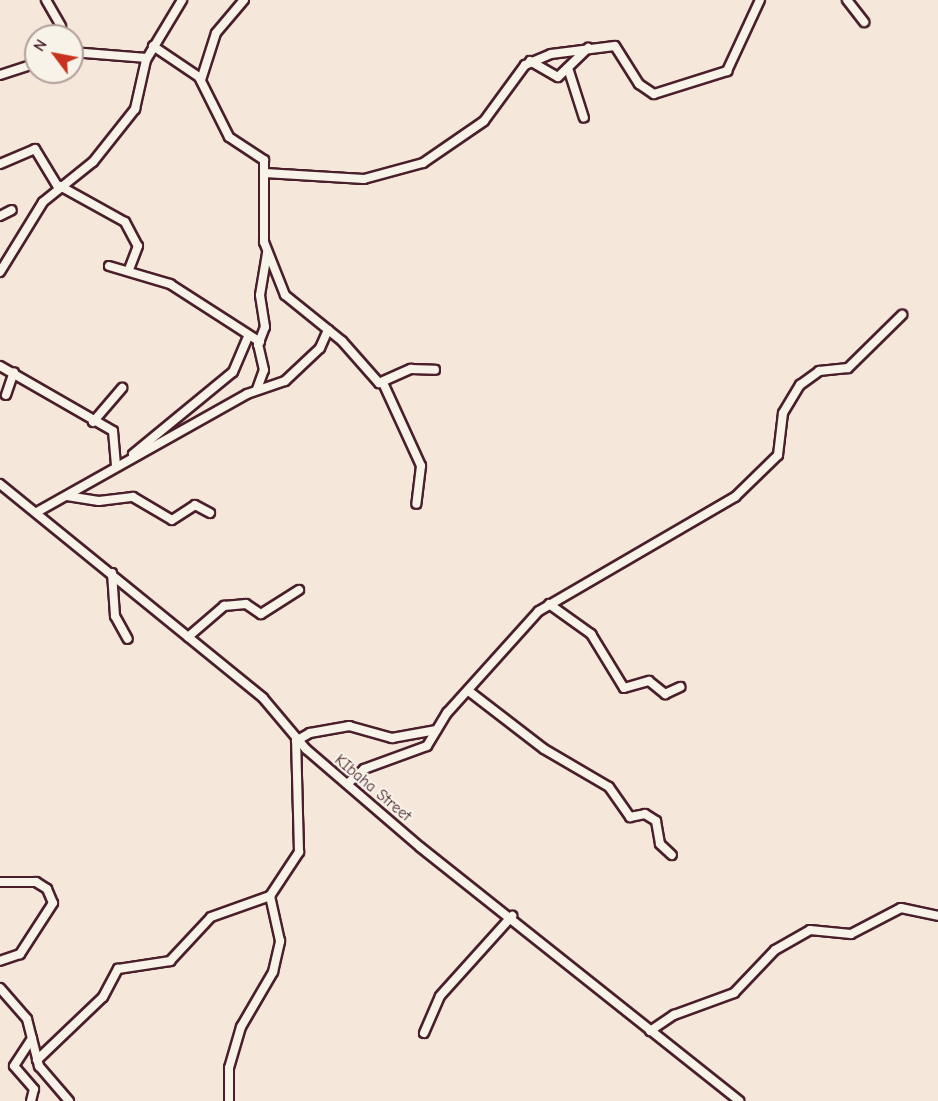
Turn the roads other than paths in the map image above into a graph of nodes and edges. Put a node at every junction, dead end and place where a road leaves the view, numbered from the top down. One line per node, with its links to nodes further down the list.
1 (46, 0): 7 (street)
2 (182, 0): 8 (street)
3 (244, 0): 16 (street)
4 (760, 0): 9 (street)
5 (847, 0): 6 (street)
6 (864, 22)
7 (59, 24)
8 (153, 46): 11 (street); 16 (street)
9 (588, 48): 12 (street); 14 (street)
10 (84, 53): 11 (street)
11 (147, 58): 20 (street)
12 (530, 61): 14 (street); 19 (street)
13 (24, 67): 15 (street)
14 (568, 68): 17 (street)
15 (0, 75)
16 (201, 80): 19 (street)
17 (584, 118)
18 (0, 164): 20 (street)
19 (265, 173): 23 (street)
20 (59, 187): 25 (street); 26 (street)
21 (12, 210): 22 (street)
22 (0, 216)
23 (267, 253): 28 (street); 30 (street)
24 (109, 266): 25 (street)
25 (129, 270): 29 (street)
26 (0, 272)
27 (902, 315): 48 (street)
28 (328, 330): 34 (street); 36 (street)
29 (248, 336): 30 (street); 39 (street)
30 (260, 342): 36 (street)
31 (0, 366): 33 (street)
32 (435, 370): 34 (street)
33 (14, 372): 37 (street); 38 (street)
34 (384, 384): 43 (street)
35 (122, 388): 38 (street)
36 (257, 389): 39 (street)
37 (6, 395)
38 (93, 422): 40 (street)
39 (130, 456): 40 (street)
40 (116, 465): 42 (street)
41 (0, 484): 44 (street, KIbaha Street)
42 (66, 496): 44 (street); 45 (street)
43 (416, 504)
44 (37, 512): 46 (street, KIbaha Street)
45 (210, 513)
46 (112, 573): 49 (street, KIbaha Street); 50 (street)
47 (299, 590): 49 (street)
48 (549, 604): 51 (street); 52 (street)
49 (188, 637): 54 (street, KIbaha Street)
50 (128, 639)
51 (680, 687)
52 (470, 692): 53 (street); 56 (street)
53 (436, 730): 54 (street); 55 (street)
54 (297, 739): 55 (street, KIbaha Street); 58 (street)
55 (346, 784): 59 (street, KIbaha Street)
56 (672, 855)
57 (0, 882): 61 (street)
58 (270, 896): 66 (street); 69 (street)
59 (512, 916): 63 (street, KIbaha Street); 64 (street)
60 (938, 916): 63 (street)
61 (0, 961)
62 (0, 988): 65 (street)
63 (650, 1031): 70 (street, KIbaha Street)
64 (424, 1033)
65 (32, 1038): 66 (street); 67 (street)
66 (37, 1060): 68 (street)
67 (31, 1101)
68 (69, 1101)
69 (229, 1101)
70 (739, 1101)

